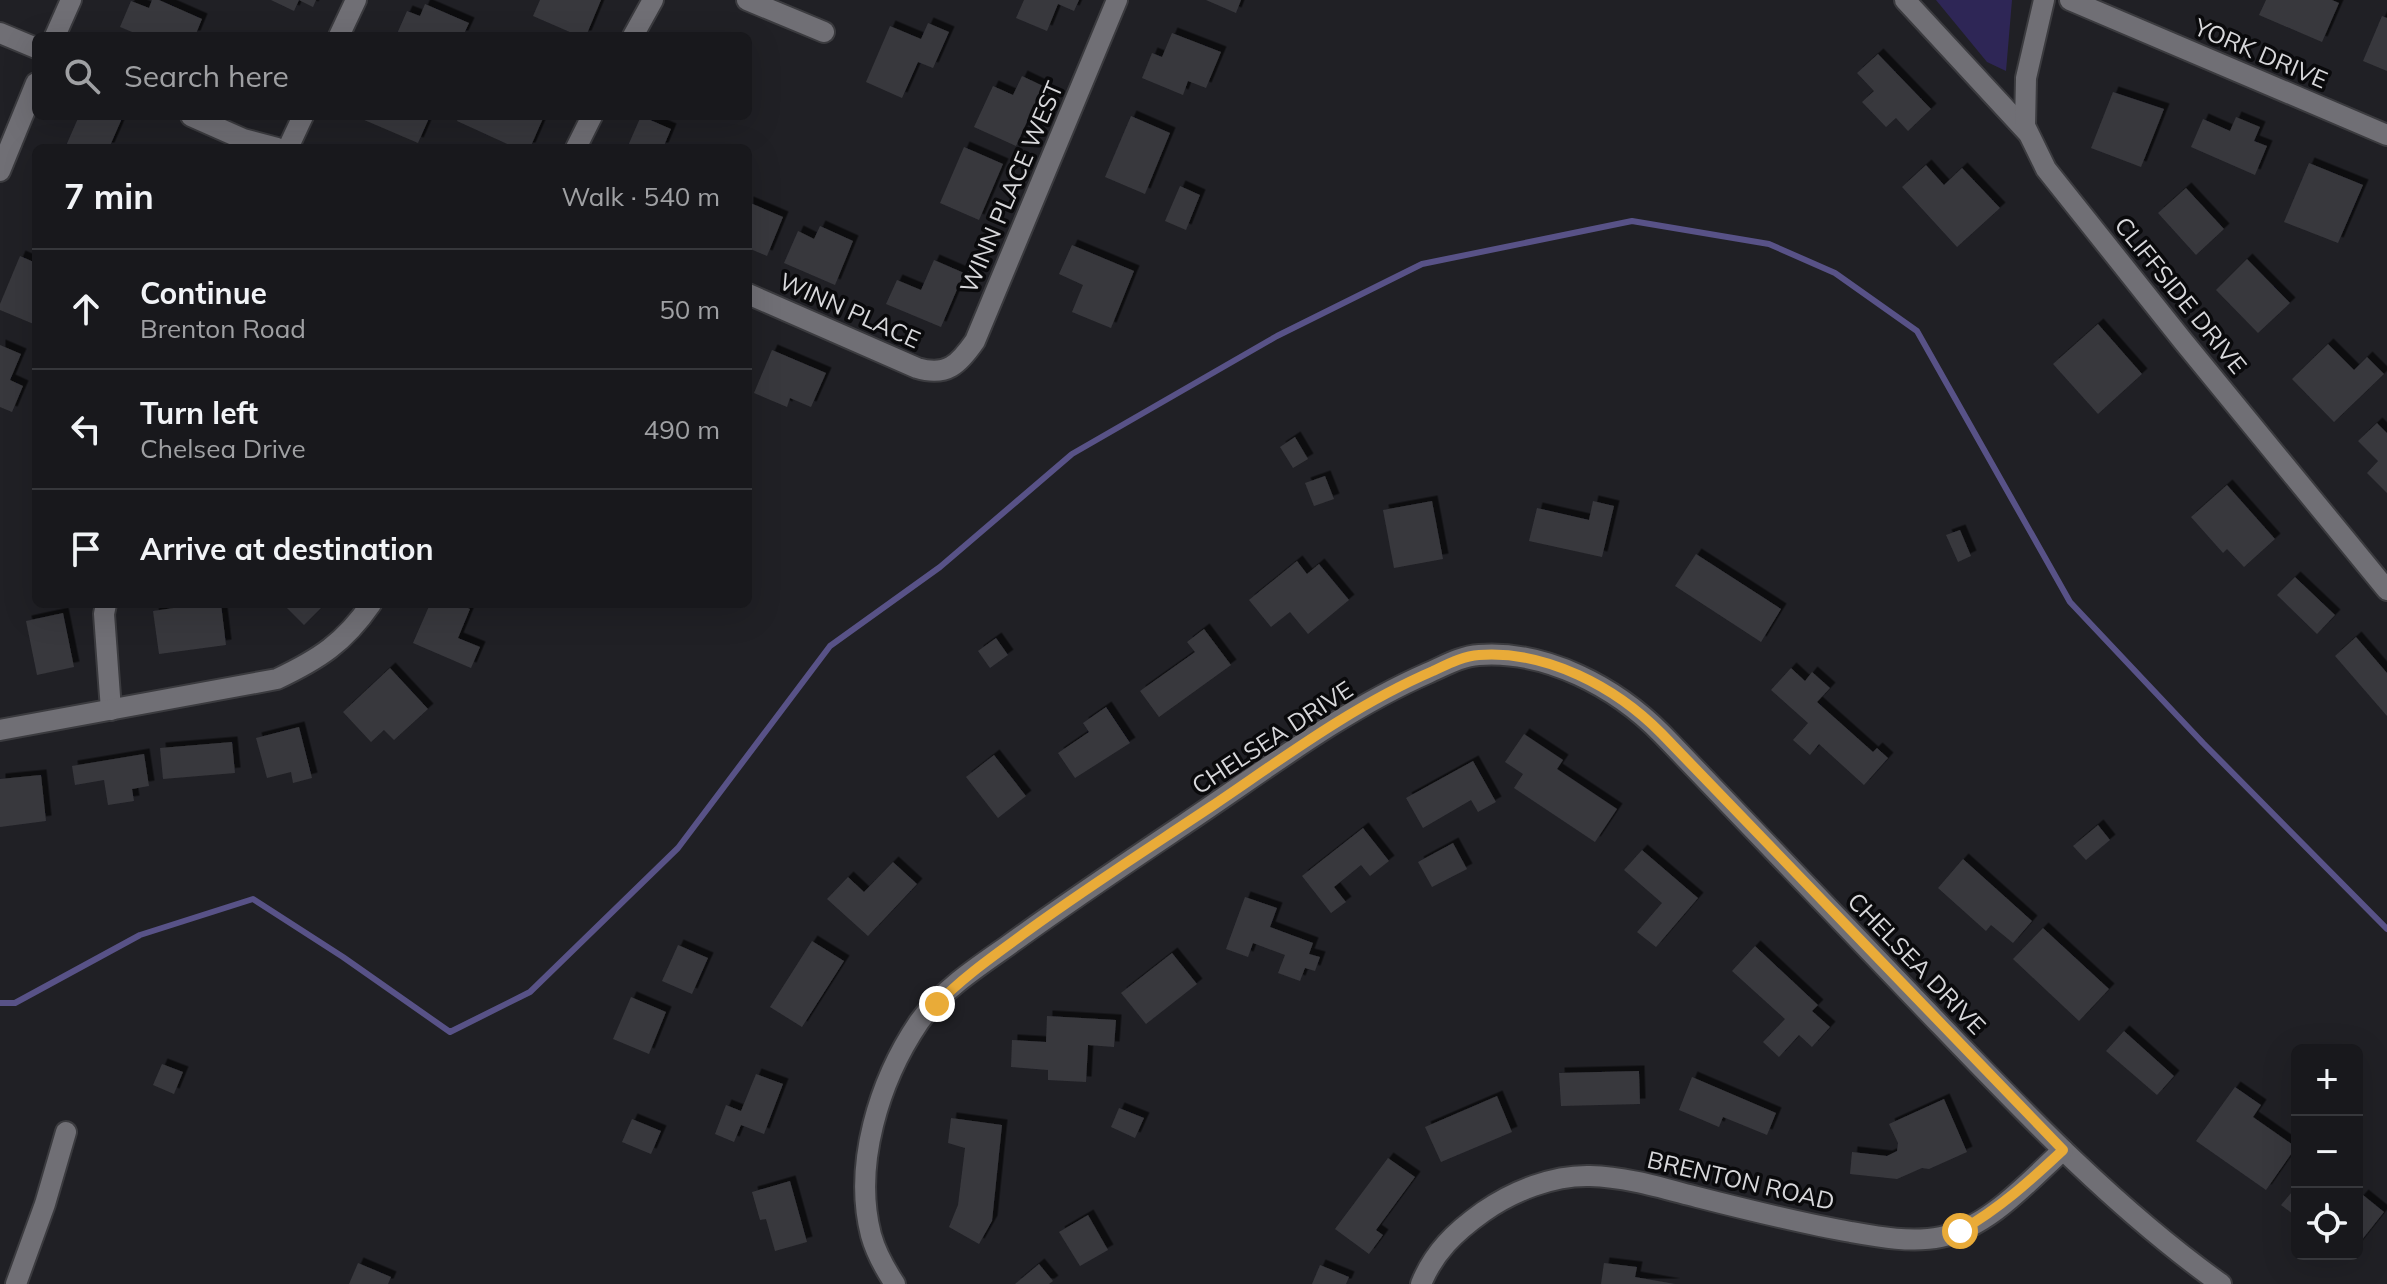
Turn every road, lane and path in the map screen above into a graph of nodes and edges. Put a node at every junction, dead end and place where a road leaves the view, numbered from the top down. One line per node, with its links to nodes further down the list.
1 (71, 0): 9 (street)
2 (356, 0): 10 (street)
3 (653, 0): 11 (street)
4 (747, 0): 12 (street)
5 (1117, 0): 26 (street, WINN PLACE WEST)
6 (1905, 0): 19 (street)
7 (2044, 0): 19 (street, CLIFFSIDE DRIVE)
8 (2070, 0): 20 (street, YORK DRIVE)
9 (57, 32)
10 (341, 32)
11 (635, 32)
12 (824, 32)
13 (0, 33): 14 (street)
14 (32, 46)
15 (32, 93): 24 (street)
16 (200, 120): 21 (street)
17 (301, 120): 22 (street)
18 (590, 120): 23 (street)
19 (2027, 132): 27 (street, CLIFFSIDE DRIVE)
20 (2387, 135)
21 (262, 144)
22 (290, 144)
23 (578, 144)
24 (0, 171)
25 (752, 296): 26 (street, WINN PLACE)
26 (932, 372)
27 (2387, 590)
28 (106, 608): 30 (street)
29 (368, 608): 30 (street)
30 (111, 710): 31 (street)
31 (0, 730)
32 (66, 1132): 34 (street)
33 (2063, 1150): 35 (street, CHELSEA DRIVE); 36 (street, BRENTON ROAD); 37 (street, CHELSEA DRIVE)
34 (16, 1284)
35 (895, 1284)
36 (1421, 1284)
37 (2221, 1284)

